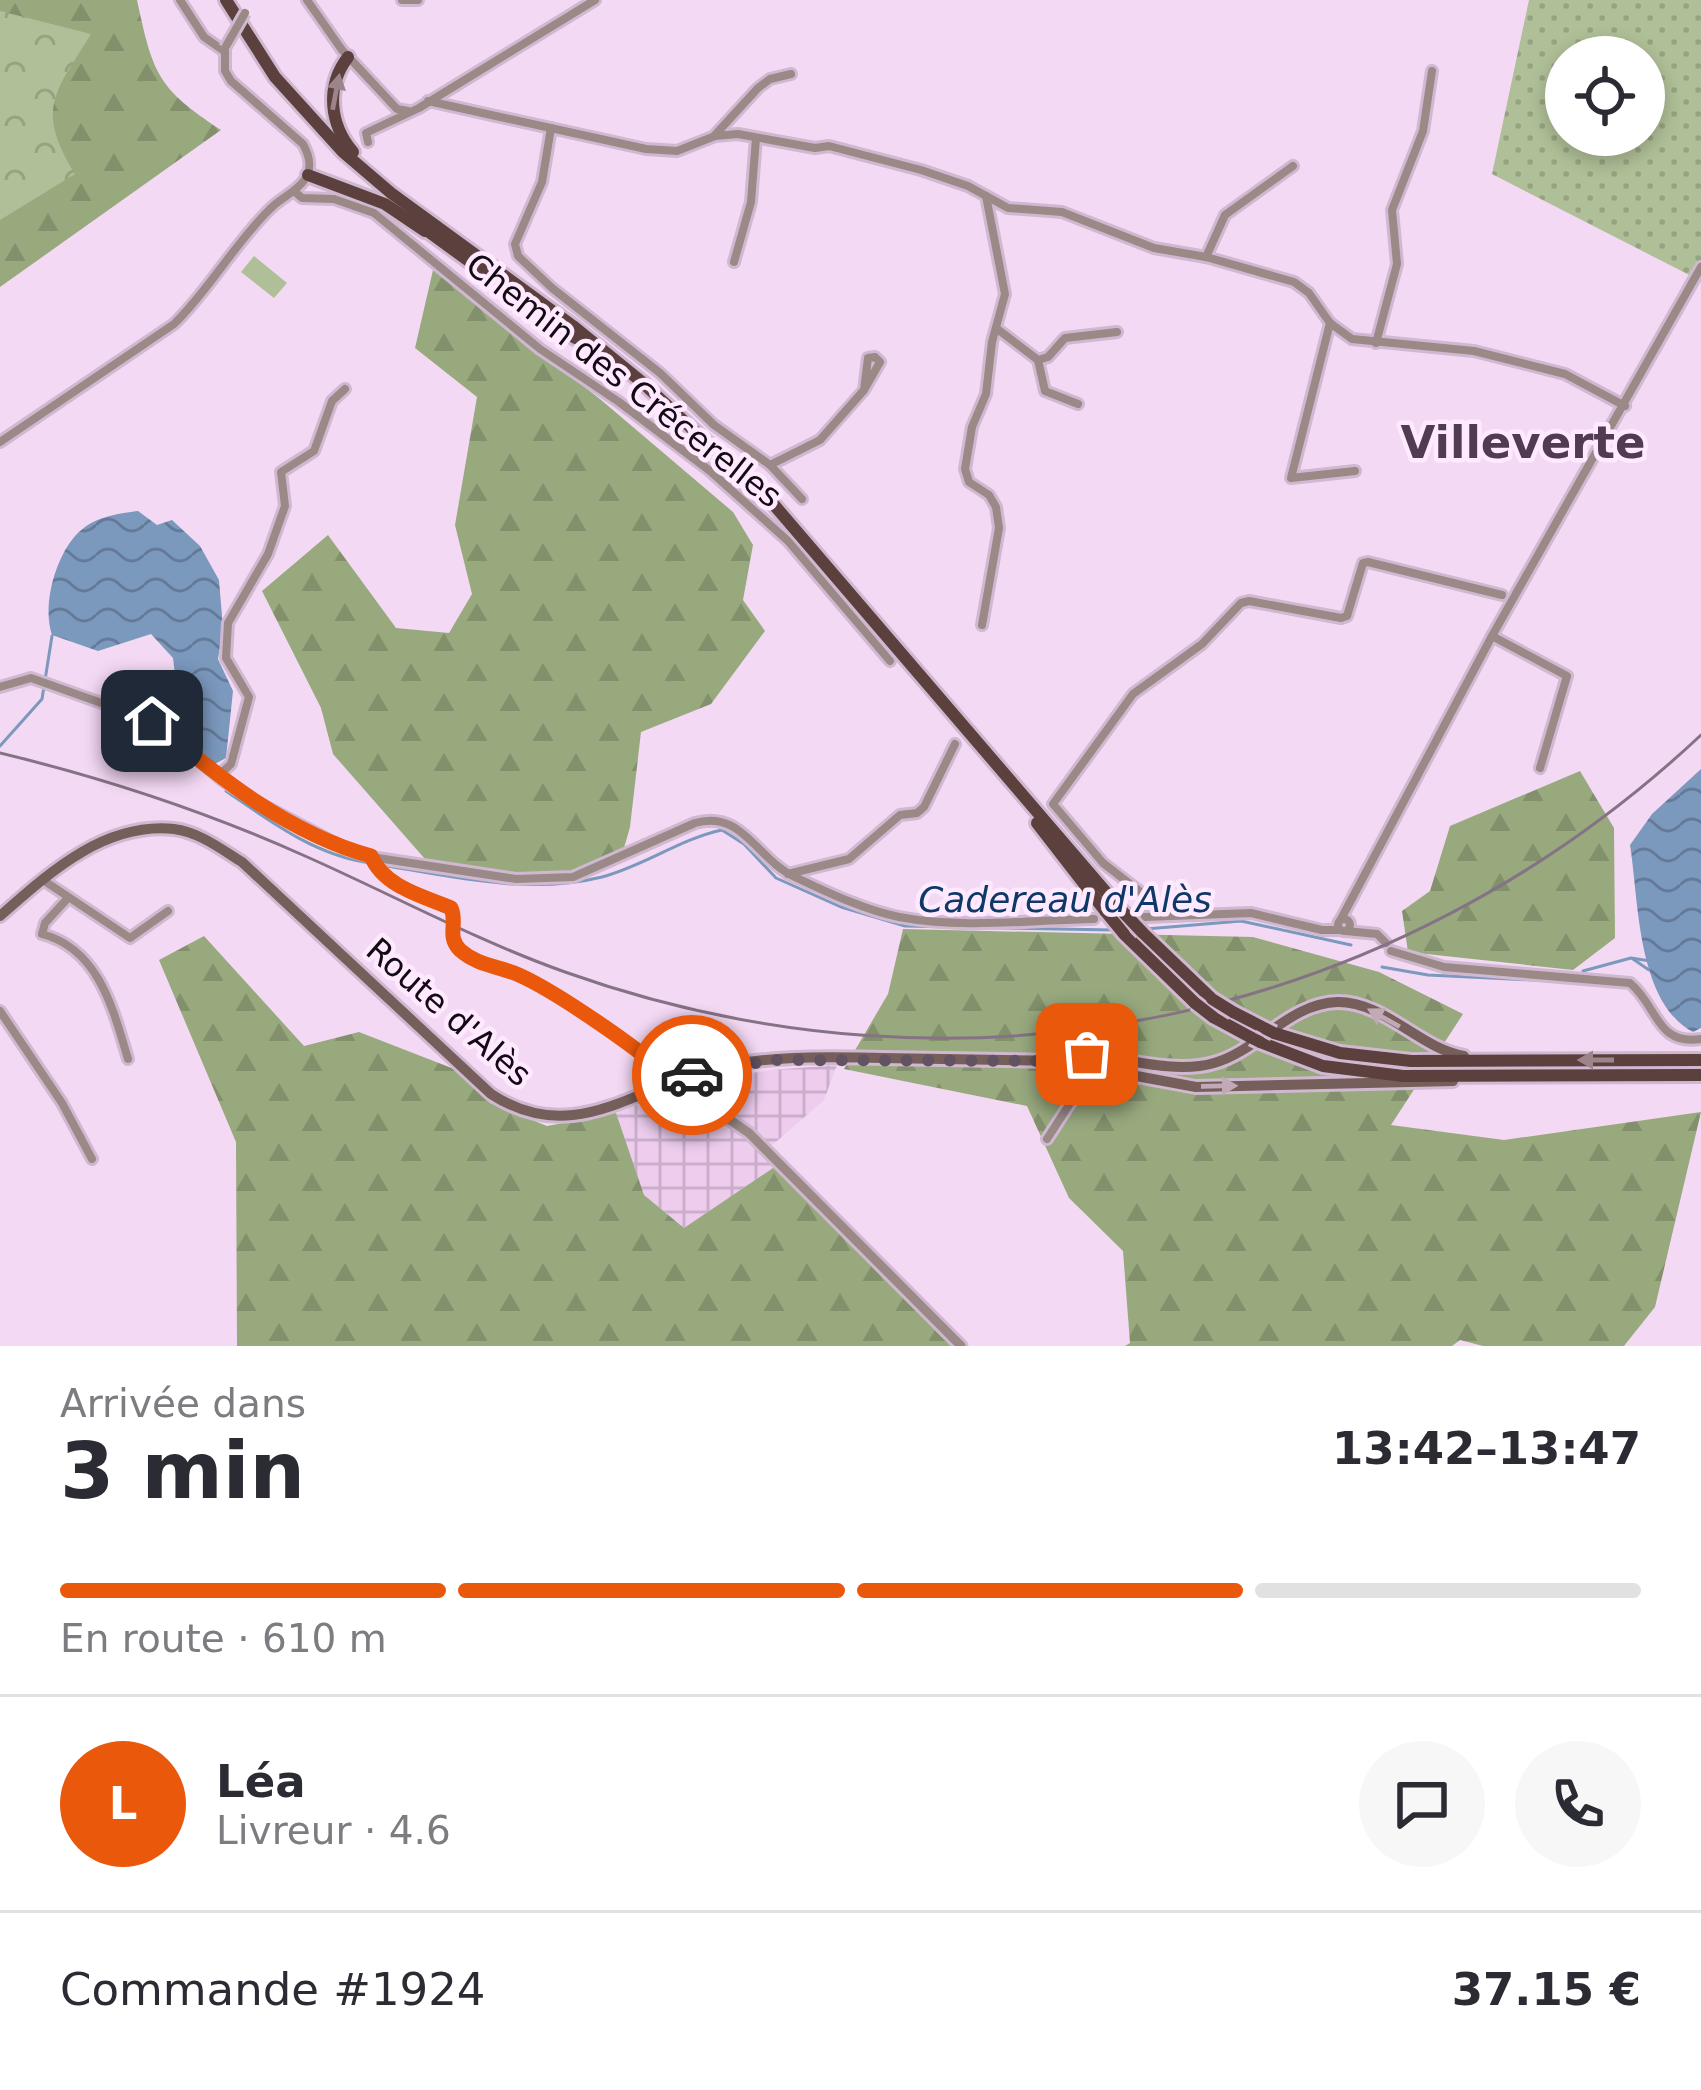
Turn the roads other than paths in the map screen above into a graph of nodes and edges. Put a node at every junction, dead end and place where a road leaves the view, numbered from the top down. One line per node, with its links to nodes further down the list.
1 (180, 0): 10 (street)
2 (222, 0): 23 (main road); 25 (main road)
3 (252, 0): 10 (street, bridge)
4 (307, 0): 11 (street)
5 (402, 0): 6 (street)
6 (418, 0)
7 (567, 0): 9 (street)
8 (595, 0): 9 (street)
9 (574, 12): 14 (street)
10 (225, 50): 21 (street)
11 (348, 57): 15 (street); 23 (main road, one-way to 11)
12 (1432, 71): 32 (street)
13 (791, 74): 17 (street)
14 (428, 101): 15 (street); 16 (street)
15 (409, 111): 19 (street)
16 (550, 128): 17 (street); 40 (street)
17 (715, 136): 18 (street)
18 (756, 138): 24 (street); 27 (street)
19 (368, 142)
20 (1293, 166): 26 (street)
21 (308, 175): 22 (street); 25 (main road)
22 (294, 191): 39 (street); 46 (street, Chemin des Crécerelles)
23 (391, 193): 36 (main road)
24 (986, 196): 26 (street); 30 (street)
25 (440, 241): 36 (main road)
26 (1206, 257): 29 (street)
27 (734, 262)
28 (1701, 267): 38 (street)
29 (1330, 323): 32 (street); 41 (street)
30 (996, 328): 33 (street); 44 (street)
31 (1117, 332): 33 (street)
32 (1376, 343): 38 (street)
33 (1038, 361): 37 (street)
34 (345, 389): 50 (street)
35 (864, 390): 40 (street)
36 (655, 396): 51 (main road)
37 (1078, 404)
38 (1625, 406): 45 (street)
39 (0, 442)
40 (770, 465): 42 (street)
41 (1355, 471)
42 (802, 499)
43 (1502, 595): 59 (street)
44 (982, 625)
45 (1492, 636): 49 (street); 61 (street)
46 (890, 661)
47 (0, 687): 50 (street)
48 (955, 744): 53 (street)
49 (1540, 768)
50 (218, 777): 52 (street)
51 (1006, 778): 58 (main road); 63 (main road, bridge)
52 (371, 856): 53 (street); 72 (street)
53 (788, 874): 58 (street)
54 (44, 880): 55 (street); 57 (main road, Route d'Alès); 72 (main road, Route d'Alès)
55 (67, 898): 56 (street); 65 (street)
56 (168, 911)
57 (0, 916)
58 (1100, 916): 63 (main road, bridge)
59 (1170, 916): 60 (street); 61 (street)
60 (1145, 917)
61 (1343, 923): 64 (street)
62 (0, 1010): 74 (street)
63 (1263, 1036): 67 (main road); 71 (main road)
64 (1701, 1039)
65 (128, 1059)
66 (1701, 1060): 67 (main road, one-way to 67)
67 (1491, 1061): 68 (main road, one-way to 68)
68 (1104, 1063): 69 (main road); 69 (main road); 71 (main road, one-way to 71)
69 (1086, 1066): 72 (main road, Route d'Alès); 73 (street)
70 (1701, 1075): 71 (main road)
71 (1505, 1076)
72 (672, 1080): 75 (street)
73 (1047, 1139)
74 (92, 1159)
75 (961, 1346)

